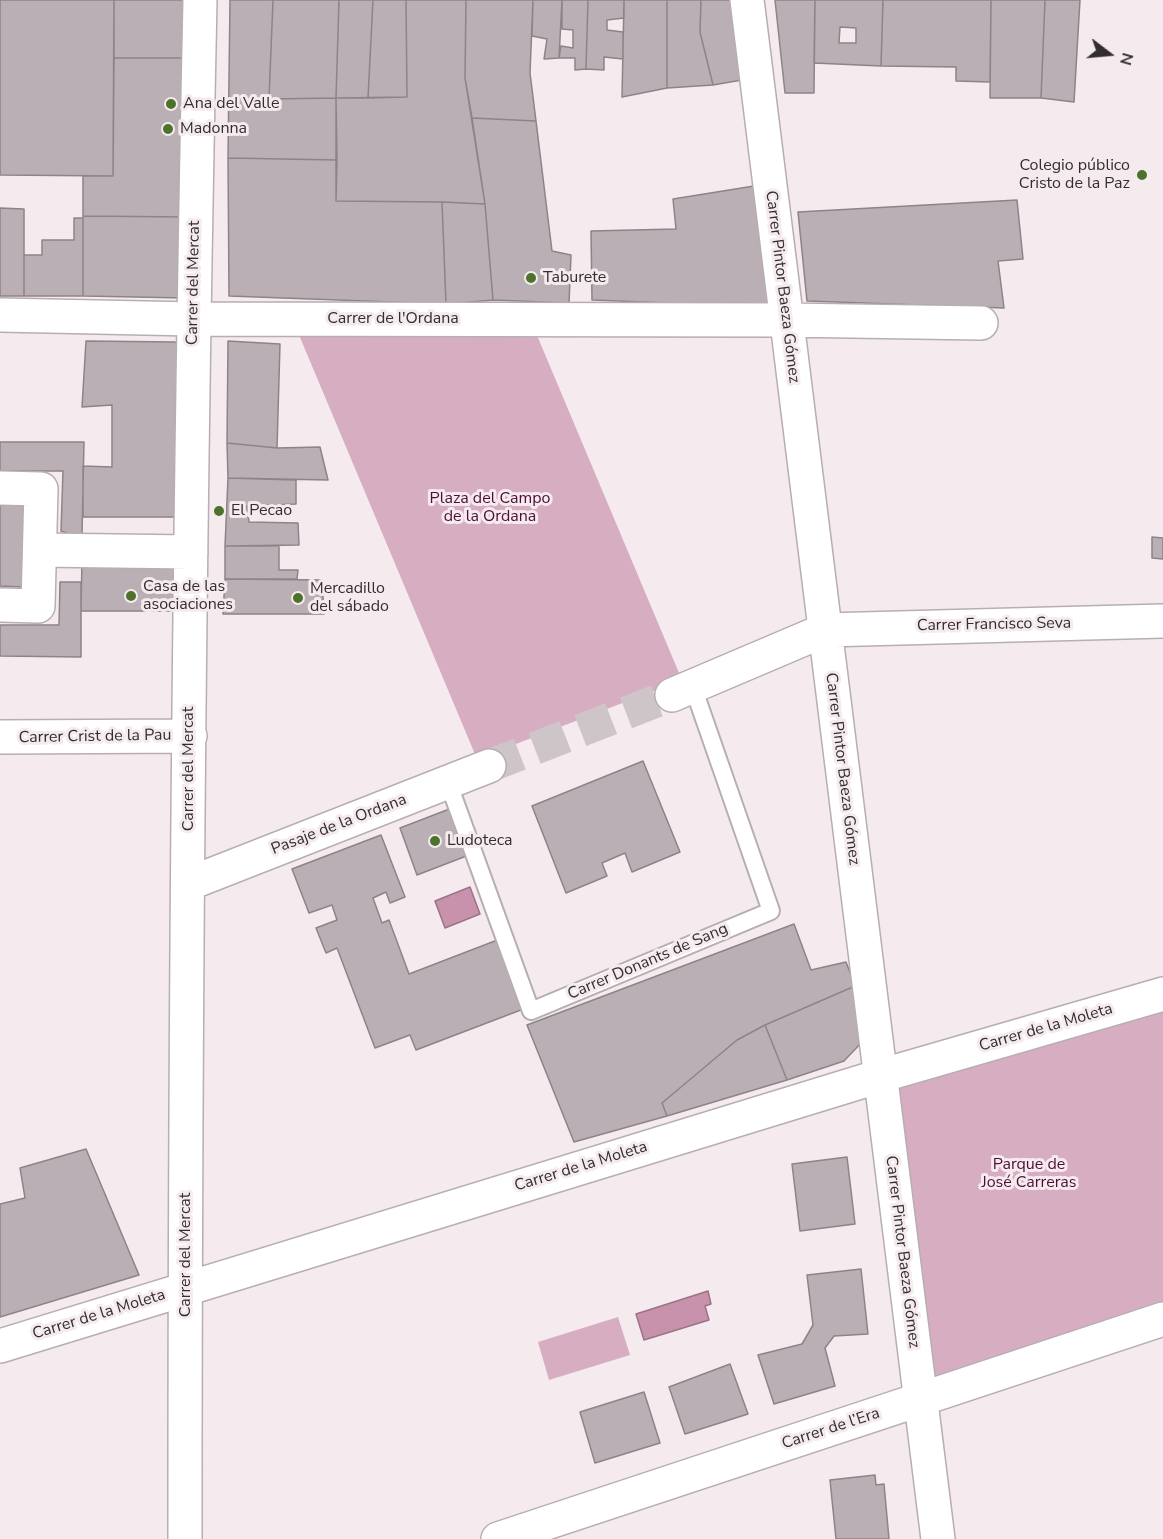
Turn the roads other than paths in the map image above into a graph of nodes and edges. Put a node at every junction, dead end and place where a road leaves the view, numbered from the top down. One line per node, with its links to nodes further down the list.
1 (200, 0): 4 (street, Carrer del Mercat)
2 (747, 0): 5 (street, Carrer Pintor Baeza Gómez)
3 (0, 315): 4 (street, Carrer de l'Ordana)
4 (193, 319): 5 (street, Carrer de l'Ordana); 9 (street, Carrer del Mercat)
5 (786, 320): 6 (street, Carrer de l'Ordana); 12 (street, Carrer Pintor Baeza Gómez)
6 (981, 323)
7 (0, 488): 8 (street)
8 (40, 550): 9 (street); 10 (street)
9 (191, 552): 14 (street, Carrer del Mercat)
10 (0, 605)
11 (1163, 621): 12 (street, Carrer Francisco Seva)
12 (825, 630): 13 (street); 20 (street, Carrer Pintor Baeza Gómez)
13 (682, 691): 17 (lane, Carrer Donants de Sang)
14 (190, 736): 15 (street, Carrer Crist de la Pau); 18 (street, Carrer del Mercat)
15 (0, 737)
16 (489, 766): 17 (street, Pasaje de la Ordana)
17 (448, 782): 18 (street, Pasaje de la Ordana)
18 (188, 884): 21 (street, Carrer del Mercat)
19 (1163, 994): 20 (street, Carrer de la Moleta)
20 (880, 1076): 21 (street, Carrer de la Moleta); 24 (street, Carrer Pintor Baeza Gómez)
21 (185, 1288): 23 (street, Carrer de la Moleta); 25 (street, Carrer del Mercat)
22 (1163, 1319): 24 (street, Carrer de l’Era)
23 (0, 1346)
24 (920, 1400): 26 (street, Carrer de l’Era); 27 (street, Carrer Pintor Baeza Gómez)
25 (185, 1539)
26 (498, 1539)
27 (938, 1539)

